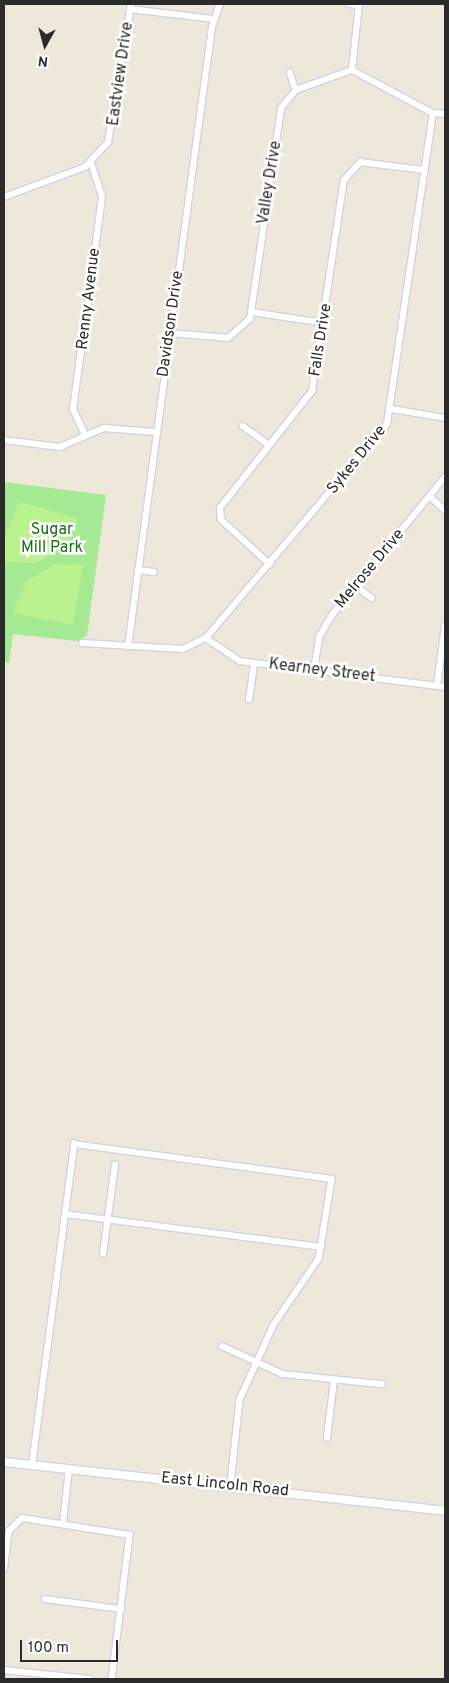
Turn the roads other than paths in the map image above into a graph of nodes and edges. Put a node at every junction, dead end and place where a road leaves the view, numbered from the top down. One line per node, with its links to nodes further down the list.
1 (220, 4): 5 (street, Davidson Drive)
2 (349, 4): 3 (street)
3 (359, 4): 6 (street)
4 (130, 6): 5 (street); 11 (street, Eastview Drive)
5 (214, 19): 16 (street, Davidson Drive)
6 (352, 70): 8 (street); 9 (street)
7 (290, 72): 8 (street)
8 (296, 90): 14 (street, Valley Drive)
9 (433, 114): 10 (street); 12 (street, Sykes Drive)
10 (445, 114)
11 (91, 164): 13 (street); 21 (street, Renny Avenue)
12 (424, 170): 15 (street, Falls Drive); 17 (street, Sykes Drive)
13 (4, 197)
14 (252, 312): 15 (street); 16 (street)
15 (324, 323): 23 (street, Falls Drive)
16 (170, 333): 20 (street, Davidson Drive)
17 (392, 409): 18 (street); 27 (street, Sykes Drive)
18 (445, 418)
19 (243, 426): 23 (street)
20 (155, 432): 21 (street); 28 (street, Davidson Drive)
21 (85, 435): 22 (street)
22 (4, 440)
23 (268, 444): 27 (street, Falls Drive)
24 (445, 477): 25 (street, Melrose Drive)
25 (431, 497): 26 (street); 30 (street, Melrose Drive)
26 (445, 510)
27 (270, 565): 33 (street, Sykes Drive)
28 (138, 570): 29 (street); 35 (street, Davidson Drive)
29 (154, 572)
30 (356, 586): 31 (street); 37 (street, Melrose Drive)
31 (372, 598)
32 (445, 625): 38 (street)
33 (206, 638): 35 (street, Sykes Drive); 36 (street, Kearney Street)
34 (82, 643): 35 (street, Sykes Drive)
35 (128, 647)
36 (254, 663): 37 (street, Kearney Street); 40 (street)
37 (314, 670): 38 (street, Kearney Street)
38 (438, 686): 39 (street, Kearney Street)
39 (445, 687)
40 (249, 700)
41 (114, 1165): 43 (street)
42 (65, 1214): 43 (street); 44 (street); 52 (street)
43 (108, 1219): 44 (street); 45 (street)
44 (321, 1247): 47 (street)
45 (103, 1254)
46 (222, 1346): 47 (street)
47 (256, 1363): 48 (street); 54 (street)
48 (334, 1380): 49 (street); 50 (street)
49 (382, 1384)
50 (327, 1438)
51 (4, 1462): 52 (main road, East Lincoln Road)
52 (32, 1465): 53 (main road, East Lincoln Road)
53 (69, 1469): 54 (main road, East Lincoln Road); 56 (street)
54 (230, 1484): 55 (main road, East Lincoln Road)
55 (445, 1510)
56 (63, 1523): 57 (street); 59 (street)
57 (4, 1569)
58 (45, 1599): 59 (street)
59 (121, 1609): 62 (street)
60 (4, 1670): 61 (street)
61 (90, 1679)
62 (112, 1679)

